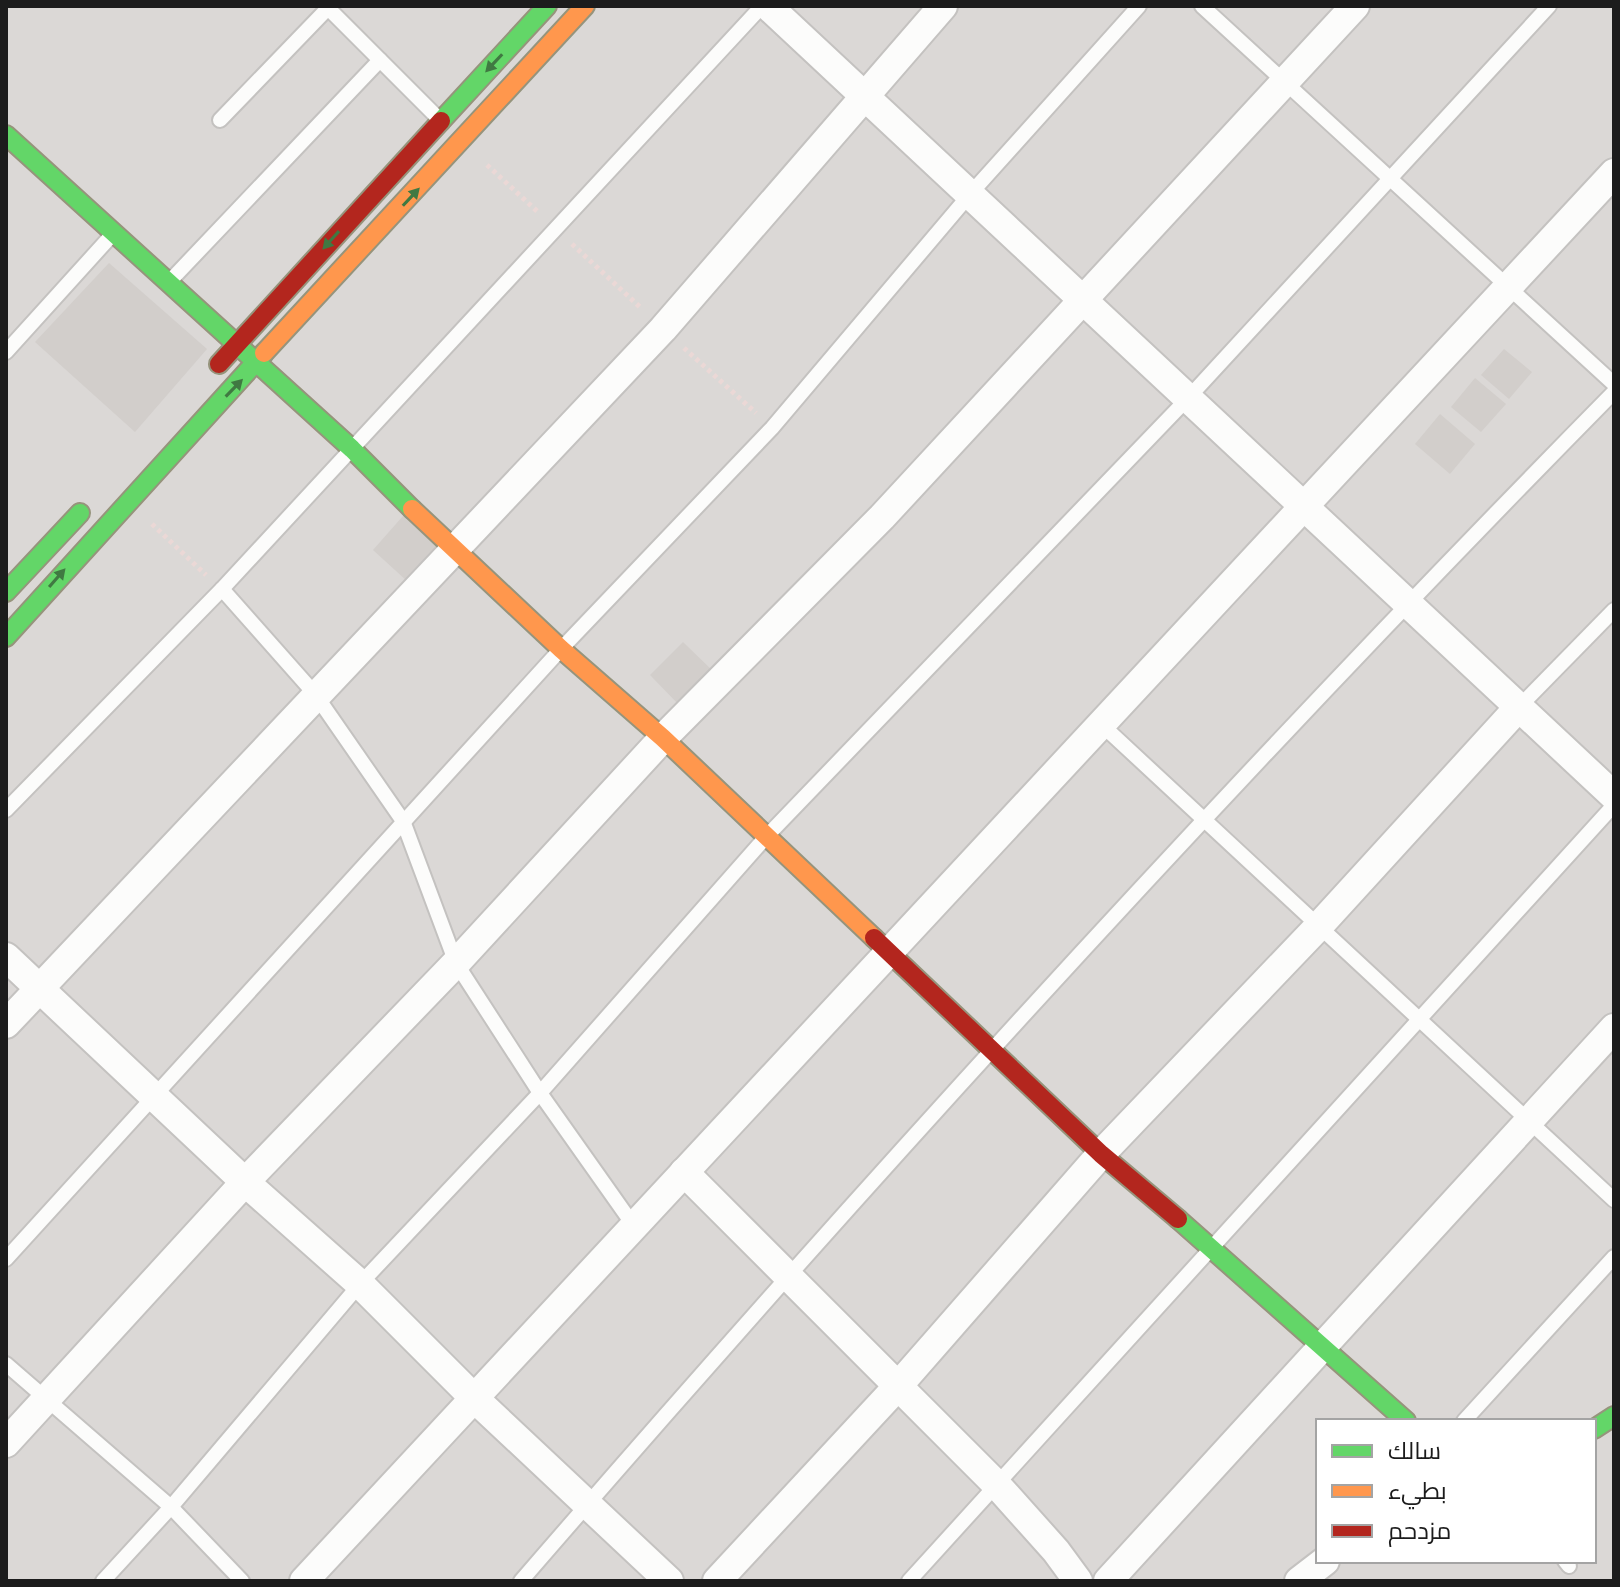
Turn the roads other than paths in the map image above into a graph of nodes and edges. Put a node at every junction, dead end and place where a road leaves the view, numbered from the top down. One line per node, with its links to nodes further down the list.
1 (547, 6): 15 (street, one-way to 15)
2 (585, 6): 26 (street, one-way to 2)
3 (762, 6): 31 (lane)
4 (768, 6): 13 (street)
5 (943, 6): 13 (street)
6 (1139, 6): 19 (lane)
7 (1202, 6): 12 (lane)
8 (1355, 6): 12 (street)
9 (1549, 6): 18 (lane)
10 (328, 7): 11 (lane); 14 (lane)
11 (380, 60): 15 (lane); 21 (lane)
12 (1285, 82): 18 (lane); 23 (street)
13 (865, 95): 19 (street); 34 (street)
14 (220, 120)
15 (440, 120): 24 (street, one-way to 24)
16 (8, 142): 20 (street)
17 (1614, 173): 22 (street)
18 (1388, 179): 22 (lane); 30 (lane)
19 (971, 193): 23 (street); 40 (lane)
20 (114, 233): 21 (street); 25 (lane)
21 (170, 281): 24 (street)
22 (1508, 286): 28 (lane); 33 (street)
23 (1084, 299): 30 (street); 44 (street)
24 (235, 346): 26 (street); 27 (street)
25 (6, 352)
26 (257, 364): 31 (street); 39 (street, one-way to 26)
27 (204, 380)
28 (1614, 384)
29 (1614, 392): 37 (lane)
30 (1190, 396): 33 (street); 50 (lane)
31 (352, 449): 34 (street); 35 (lane)
32 (89, 503): 36 (street)
33 (1306, 504): 37 (street); 43 (street)
34 (453, 549): 40 (street); 41 (street)
35 (222, 589): 41 (lane); 47 (lane)
36 (6, 592)
37 (1408, 601): 42 (street); 48 (lane)
38 (1614, 610): 42 (lane)
39 (6, 637)
40 (561, 649): 44 (street); 49 (lane)
41 (315, 694): 49 (lane); 55 (street)
42 (1518, 708): 45 (street); 51 (street)
43 (1101, 724): 48 (lane); 52 (street)
44 (663, 738): 50 (street); 54 (street)
45 (1614, 796)
46 (1614, 805): 56 (lane)
47 (6, 810)
48 (1203, 818): 51 (lane); 59 (lane)
49 (403, 821): 54 (lane); 61 (lane)
50 (766, 837): 52 (street); 60 (lane)
51 (1318, 927): 56 (lane); 63 (street)
52 (887, 954): 59 (street); 64 (street)
53 (6, 957): 55 (street)
54 (456, 963): 60 (lane); 65 (street)
55 (41, 990): 57 (street); 61 (street)
56 (1420, 1020): 62 (lane); 68 (lane)
57 (6, 1024)
58 (1614, 1028): 62 (street)
59 (993, 1053): 63 (street); 71 (lane)
60 (540, 1093): 67 (lane); 72 (lane)
61 (154, 1095): 65 (street); 70 (lane)
62 (1528, 1120): 66 (lane); 73 (street)
63 (1101, 1154): 68 (street); 75 (street)
64 (684, 1172): 67 (street); 71 (street)
65 (245, 1182): 72 (street); 77 (street)
66 (1614, 1200)
67 (634, 1226): 76 (street)
68 (1213, 1248): 73 (street); 83 (lane)
69 (1614, 1257): 80 (lane)
70 (6, 1259)
71 (790, 1276): 75 (street); 84 (lane)
72 (360, 1284): 76 (street); 85 (lane)
73 (1323, 1349): 79 (street); 95 (street)
74 (6, 1364): 77 (lane)
75 (898, 1386): 83 (street); 92 (street)
76 (474, 1398): 84 (street); 89 (street)
77 (45, 1400): 82 (street); 85 (lane)
78 (1614, 1416): 81 (street)
79 (1404, 1419)
80 (1466, 1419)
81 (1596, 1428)
82 (6, 1443)
83 (996, 1484): 93 (lane); 94 (street)
84 (587, 1504): 90 (lane); 91 (street)
85 (171, 1507): 87 (lane); 88 (lane)
86 (1322, 1563): 96 (street)
87 (103, 1581)
88 (242, 1581)
89 (304, 1581)
90 (521, 1581)
91 (669, 1581)
92 (717, 1581)
93 (909, 1581)
94 (1078, 1581)
95 (1108, 1581)
96 (1299, 1581)

